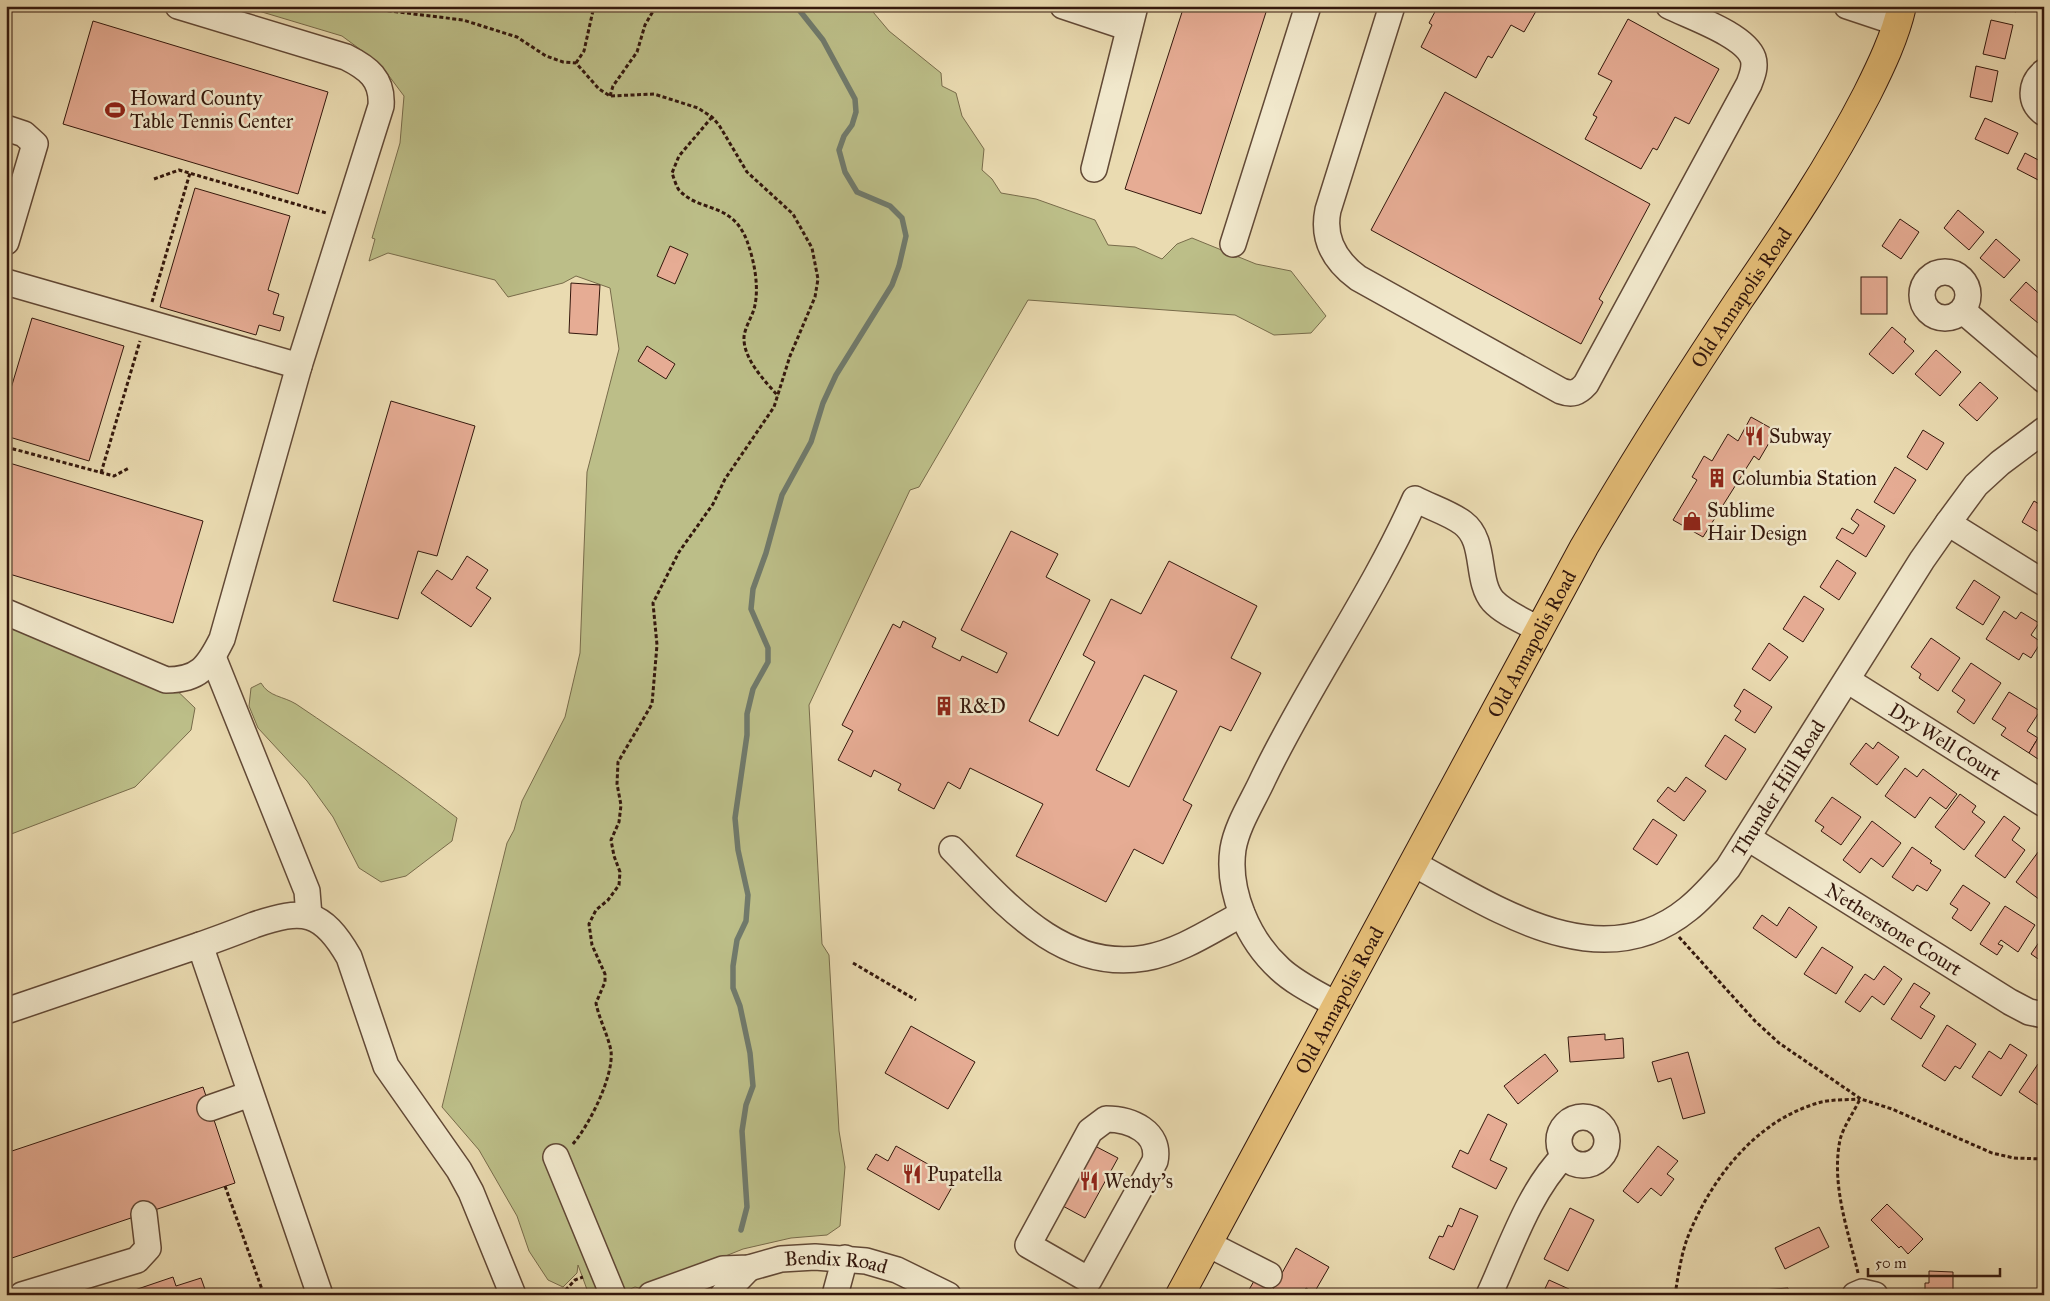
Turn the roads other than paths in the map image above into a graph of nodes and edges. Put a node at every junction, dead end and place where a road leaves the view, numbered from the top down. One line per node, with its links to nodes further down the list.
1 (178, 6): 17 (street)
2 (1063, 6): 8 (street)
3 (1308, 6): 14 (street)
4 (1392, 6): 5 (street)
5 (1669, 6)
6 (1848, 6): 7 (street)
7 (1900, 15): 23 (main road, Old Annapolis Road)
8 (1132, 17): 12 (street)
9 (2044, 72): 10 (street)
10 (2044, 113)
11 (6, 128): 13 (street)
12 (1094, 169)
13 (6, 242)
14 (1233, 244)
15 (6, 282): 17 (street)
16 (1963, 311): 18 (street)
17 (299, 366): 24 (street)
18 (2044, 380)
19 (2044, 430): 20 (street, Thunder Hill Road)
20 (1948, 523): 21 (street); 25 (street, Thunder Hill Road)
21 (2044, 583)
22 (6, 612): 24 (street)
23 (1538, 629): 29 (main road, Old Annapolis Road); 30 (street)
24 (213, 657): 31 (street)
25 (1848, 680): 26 (street, Dry Well Court); 27 (street, Thunder Hill Road)
26 (2044, 804)
27 (1748, 838): 29 (street, Thunder Hill Road); 35 (street, Netherstone Court)
28 (952, 849): 30 (street)
29 (1414, 864): 33 (main road, Old Annapolis Road)
30 (1242, 914): 33 (street)
31 (309, 916): 32 (street); 48 (street)
32 (200, 945): 34 (street); 36 (street)
33 (1337, 1005): 41 (main road, Old Annapolis Road)
34 (6, 1011)
35 (2044, 1015)
36 (250, 1094): 37 (street); 47 (street)
37 (210, 1108)
38 (1564, 1156): 56 (street)
39 (556, 1157): 49 (street)
40 (144, 1214): 46 (street)
41 (1208, 1244): 44 (street); 55 (main road, Old Annapolis Road)
42 (846, 1258): 43 (street, Bendix Road); 53 (street); 54 (street, Bendix Road)
43 (749, 1268): 50 (street, Bendix Road); 51 (street, Bendix Road); 52 (street)
44 (1269, 1274)
45 (1084, 1288): 45 (street)
46 (22, 1295)
47 (320, 1295)
48 (512, 1295)
49 (613, 1295)
50 (651, 1295)
51 (702, 1295)
52 (723, 1295)
53 (835, 1295)
54 (948, 1295)
55 (1180, 1295)
56 (1489, 1295)

